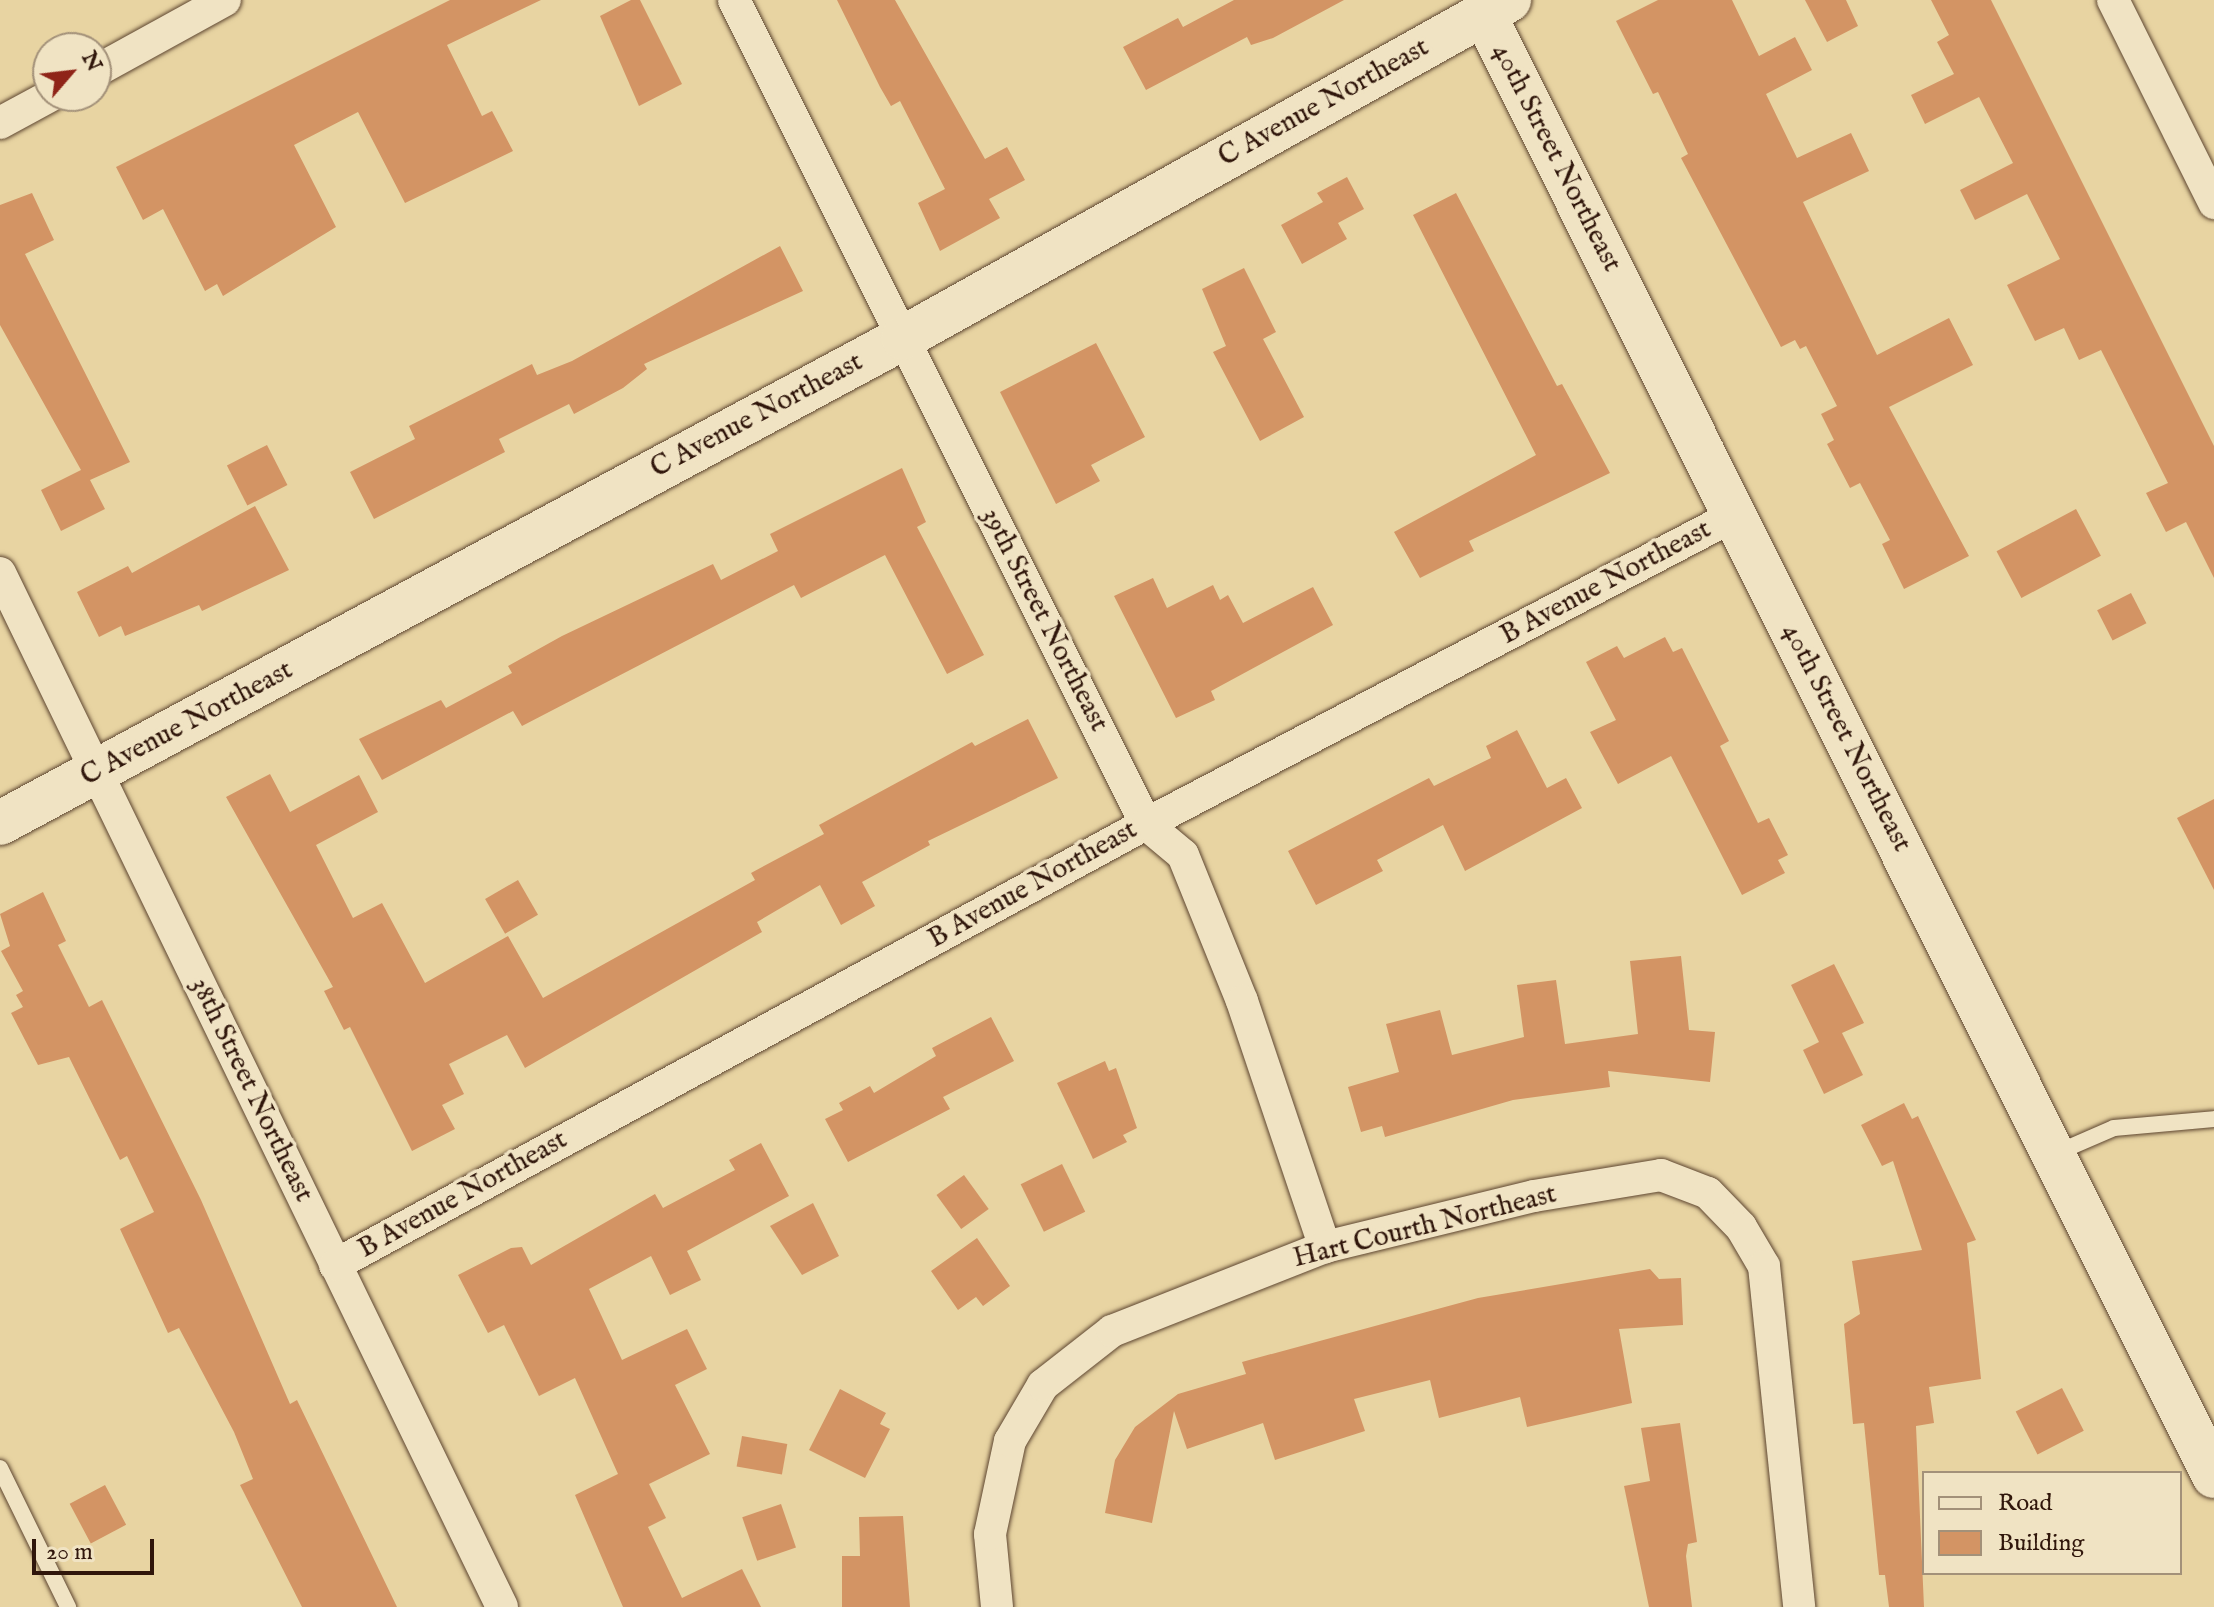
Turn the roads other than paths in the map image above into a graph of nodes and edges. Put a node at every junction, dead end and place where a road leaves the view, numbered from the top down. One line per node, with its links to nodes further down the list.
1 (225, 0): 5 (street)
2 (734, 0): 9 (street, 39th Street Northeast)
3 (2113, 0): 8 (street)
4 (1490, 5): 9 (street, C Avenue Northeast); 10 (street, 40th Street Northeast)
5 (112, 62)
6 (32, 106): 7 (street)
7 (0, 123)
8 (2214, 203)
9 (903, 338): 12 (street, C Avenue Northeast); 14 (street, 39th Street Northeast)
10 (1735, 515): 14 (street, B Avenue Northeast); 16 (street, 40th Street Northeast)
11 (0, 573): 12 (street, 38th Street Northeast)
12 (99, 772): 13 (street, C Avenue Northeast); 18 (street, 38th Street Northeast)
13 (0, 823)
14 (1146, 824): 17 (street, 39th Street Northeast); 18 (street, B Avenue Northeast)
15 (2214, 1119): 16 (lane)
16 (2054, 1154): 20 (street, 40th Street Northeast)
17 (1325, 1247): 23 (street, Hart Courth Northeast); 24 (street, Hart Courth Northeast)
18 (335, 1265): 22 (street, 38th Street Northeast)
19 (0, 1468): 21 (lane)
20 (2214, 1476)
21 (68, 1607)
22 (502, 1607)
23 (997, 1607)
24 (1799, 1607)

